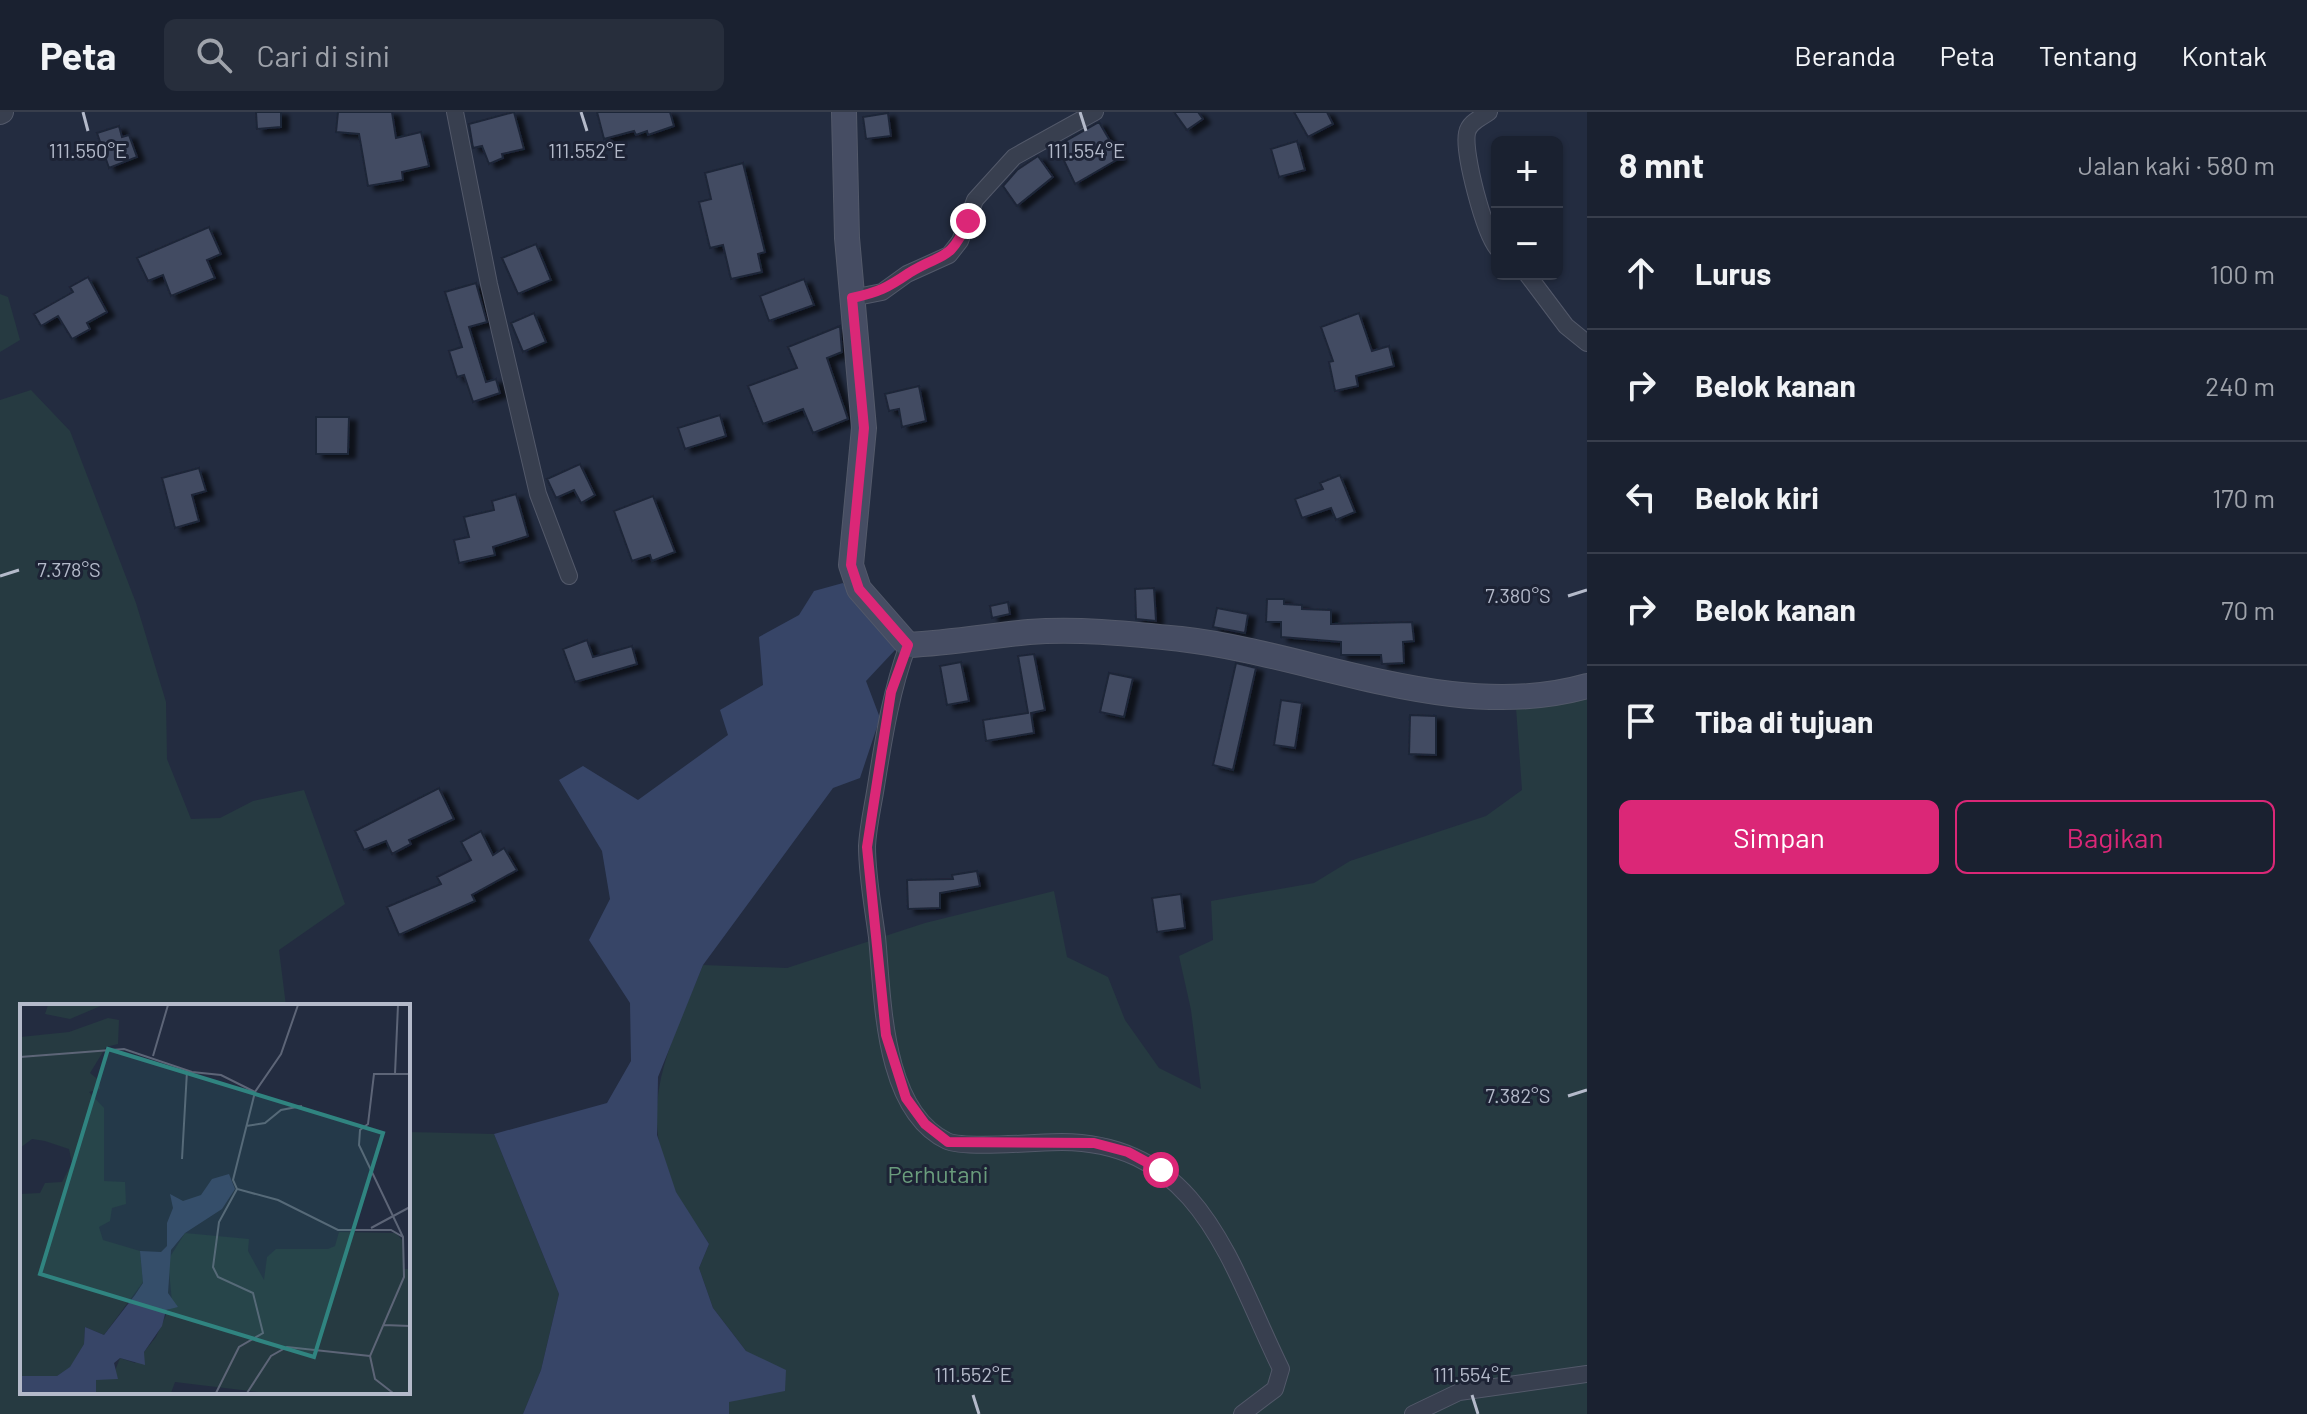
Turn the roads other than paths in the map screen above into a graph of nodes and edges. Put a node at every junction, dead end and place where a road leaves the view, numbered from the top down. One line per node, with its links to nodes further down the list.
1 (455, 112): 9 (street)
2 (844, 112): 7 (main road)
3 (1095, 112): 7 (street)
4 (1489, 112): 5 (street)
5 (1491, 236)
6 (1532, 280): 8 (street)
7 (852, 298): 10 (main road)
8 (1587, 343)
9 (569, 576)
10 (908, 645): 11 (main road); 13 (street)
11 (1587, 686)
12 (1587, 1374): 14 (street)
13 (1242, 1414)
14 (1413, 1414)

